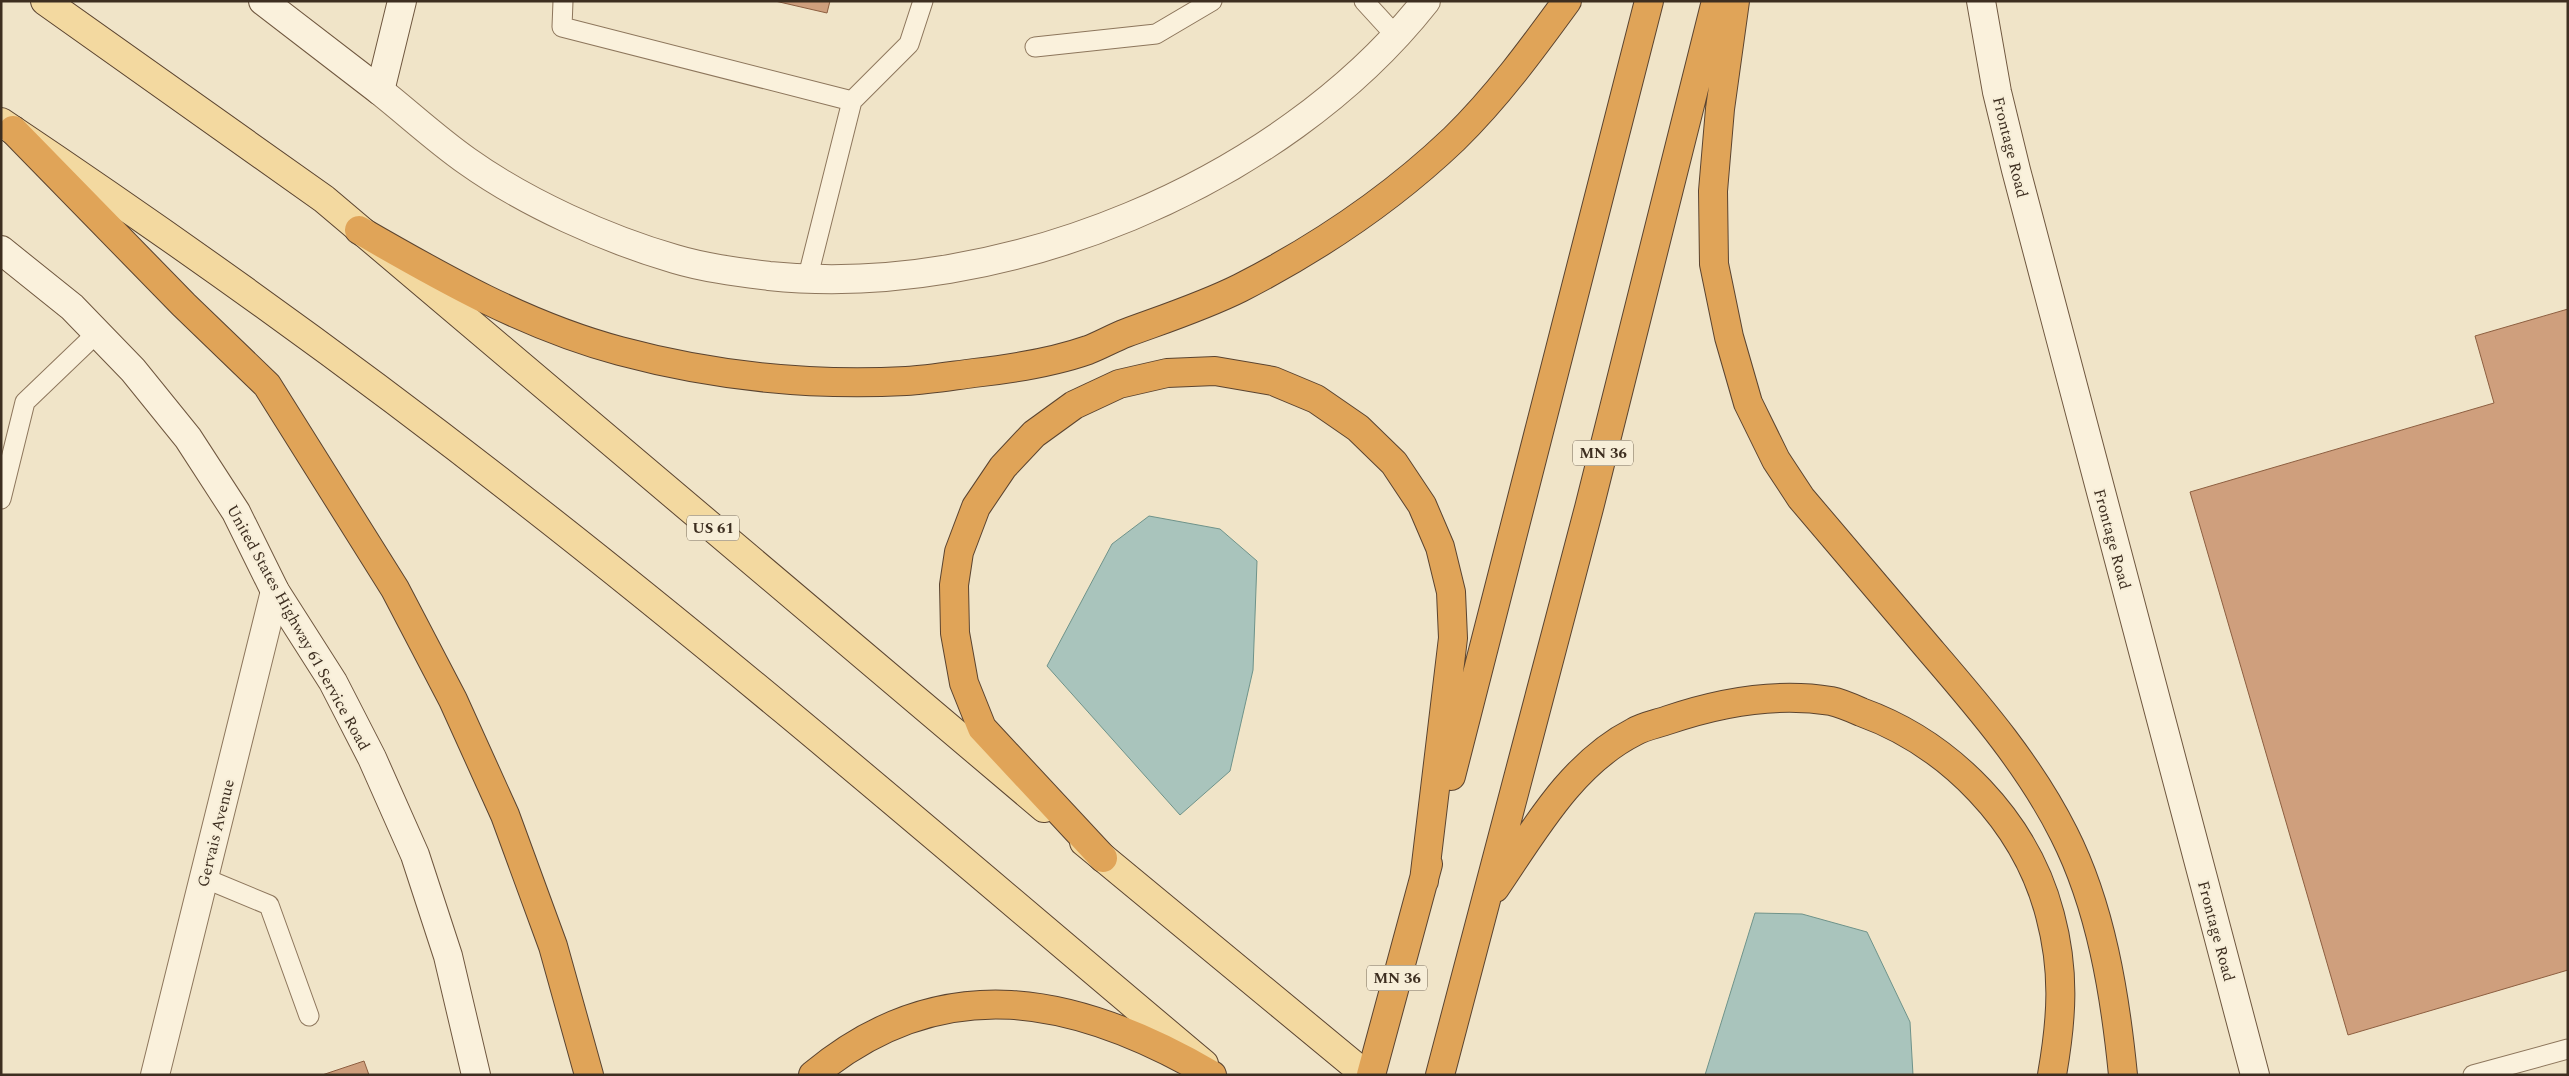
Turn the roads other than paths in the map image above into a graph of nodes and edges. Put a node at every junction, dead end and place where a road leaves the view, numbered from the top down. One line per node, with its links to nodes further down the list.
1 (45, 1): 19 (main road, US 61)
2 (263, 1): 16 (street)
3 (402, 1): 16 (street)
4 (563, 1): 17 (lane)
5 (923, 1): 17 (lane)
6 (1212, 1): 15 (lane)
7 (1364, 1): 14 (lane)
8 (1426, 1): 14 (street)
9 (1567, 1): 19 (highway)
10 (1649, 1): 27 (highway, MN 36)
11 (1716, 1): 28 (highway, MN 36)
12 (1736, 1): 41 (highway)
13 (1981, 1): 42 (street, Frontage Road)
14 (1396, 36): 21 (street)
15 (1035, 47)
16 (380, 91): 21 (street)
17 (852, 101): 21 (lane)
18 (7, 126): 33 (highway); 36 (main road)
19 (359, 230): 25 (main road, US 61)
20 (1, 250): 22 (street, United States Highway 61 Service Road)
21 (807, 280)
22 (97, 333): 23 (lane); 24 (street, United States Highway 61 Service Road)
23 (1, 499)
24 (275, 591): 26 (street, Gervais Avenue); 32 (street, United States Highway 61 Service Road)
25 (1103, 858): 27 (highway); 37 (main road, US 61)
26 (204, 878): 29 (lane); 31 (street, Gervais Avenue)
27 (1424, 881): 38 (highway, MN 36)
28 (1484, 903): 39 (highway, MN 36); 40 (highway)
29 (309, 1016)
30 (2568, 1049): 43 (lane)
31 (155, 1075)
32 (476, 1075)
33 (589, 1075)
34 (813, 1075): 35 (highway)
35 (1212, 1075)
36 (1217, 1075)
37 (1366, 1075)
38 (1371, 1075)
39 (1440, 1075)
40 (2052, 1075)
41 (2123, 1075)
42 (2254, 1075)
43 (2473, 1075)

